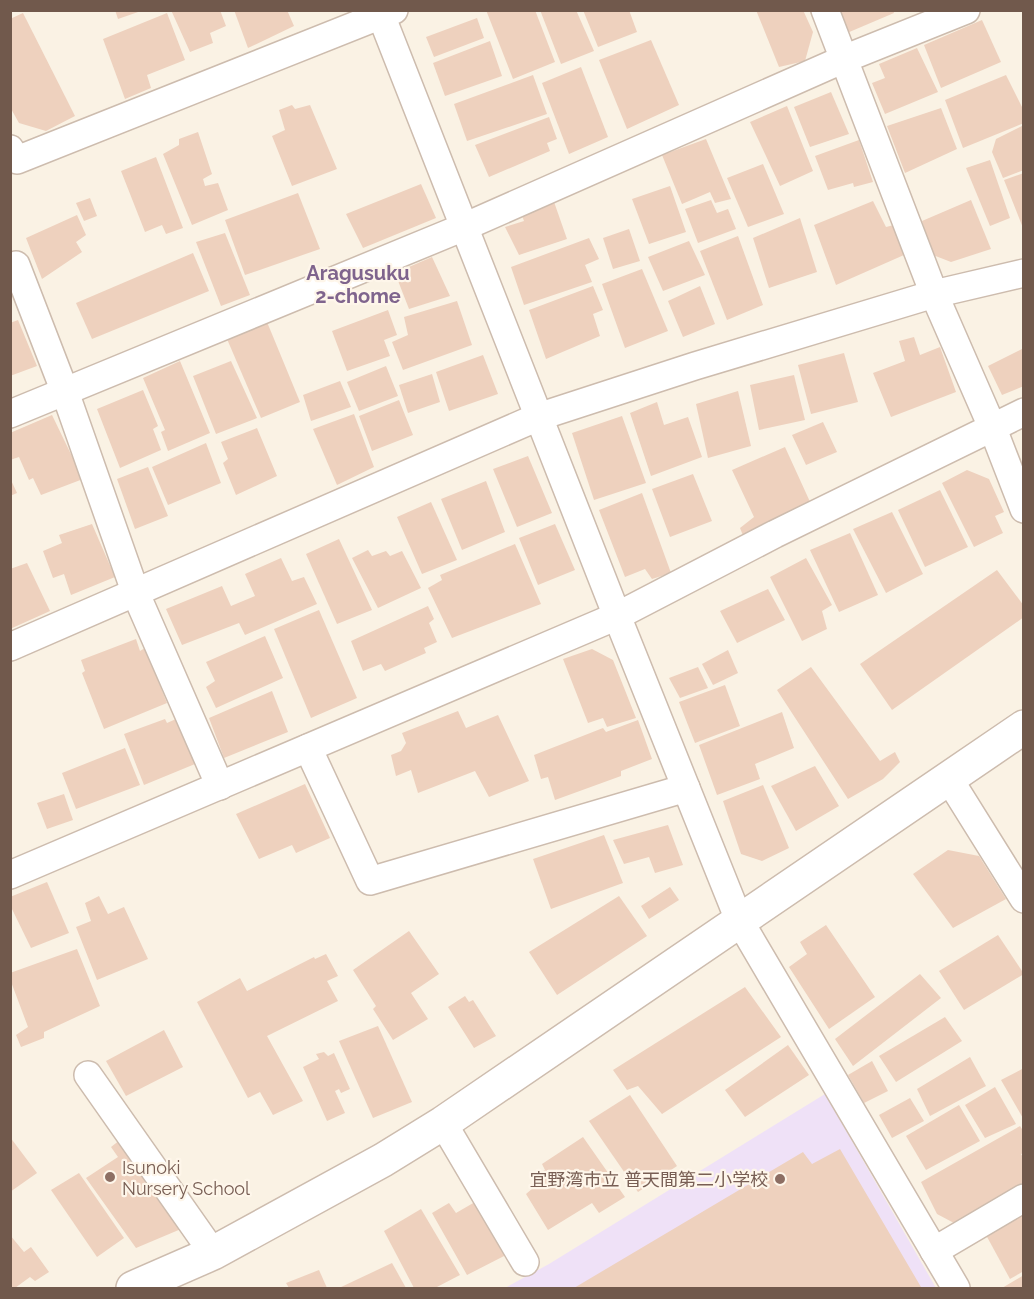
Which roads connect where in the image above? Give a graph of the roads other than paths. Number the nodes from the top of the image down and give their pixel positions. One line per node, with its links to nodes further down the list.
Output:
1 (825, 10): 4 (street)
2 (966, 10): 4 (street)
3 (385, 12): 5 (street); 6 (street)
4 (844, 59): 6 (street); 9 (street)
5 (10, 149)
6 (464, 227): 10 (street); 13 (street)
7 (16, 265): 10 (street)
8 (1023, 273): 9 (street)
9 (934, 294): 13 (street); 14 (street)
10 (65, 392): 12 (street); 16 (street)
11 (1023, 412): 14 (street)
12 (10, 414)
13 (538, 417): 16 (street); 17 (street)
14 (993, 429): 15 (street); 17 (street)
15 (1023, 508)
16 (136, 594): 18 (street); 22 (street)
17 (616, 616): 20 (street); 23 (street)
18 (10, 648)
19 (1023, 727): 21 (street)
20 (308, 748): 22 (street); 23 (street)
21 (949, 778): 25 (street); 26 (street)
22 (220, 786): 24 (street)
23 (686, 788): 26 (street)
24 (10, 875)
25 (1023, 900)
26 (739, 920): 28 (street); 30 (street)
27 (88, 1075): 31 (street)
28 (443, 1123): 31 (street); 32 (street)
29 (1023, 1198): 30 (street)
30 (934, 1251): 34 (street)
31 (213, 1253): 33 (street)
32 (525, 1262)
33 (133, 1288)
34 (956, 1288)

